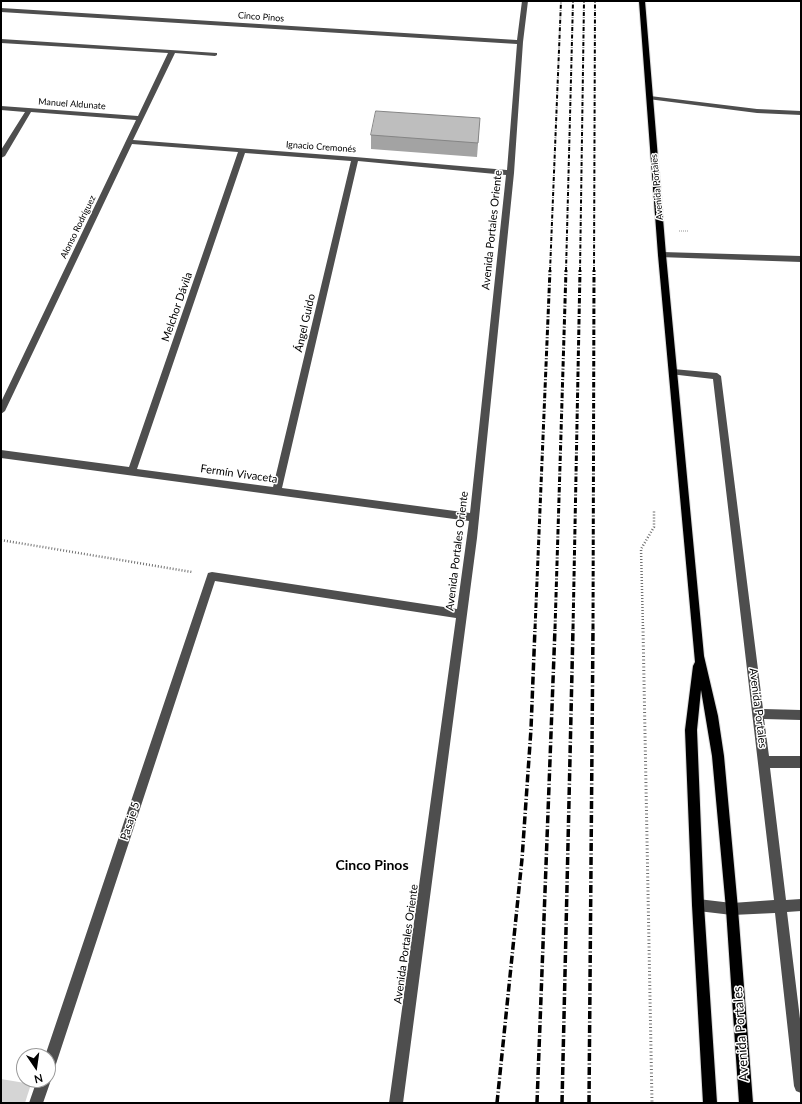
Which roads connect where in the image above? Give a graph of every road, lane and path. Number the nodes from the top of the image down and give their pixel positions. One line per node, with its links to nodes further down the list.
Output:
1 (525, 1): 5 (street, Avenida Portales Oriente)
2 (642, 1): 8 (main road, Avenida Portales)
3 (1, 10): 5 (street, Cinco Pinos)
4 (1, 41): 6 (street)
5 (520, 42): 17 (street, Avenida Portales Oriente)
6 (172, 52): 7 (street); 12 (street, Alonso Rodríguez)
7 (215, 54)
8 (650, 98): 11 (street); 18 (main road, Avenida Portales)
9 (1, 108): 10 (street, Manuel Aldunate)
10 (29, 110): 12 (street, Manuel Aldunate); 15 (street)
11 (801, 113)
12 (141, 118): 13 (street, Alonso Rodríguez)
13 (129, 142): 14 (street, Ignacio Cremonés); 21 (street, Alonso Rodríguez)
14 (242, 150): 16 (street, Ignacio Cremonés); 23 (street, Melchor Dávila)
15 (1, 156)
16 (355, 159): 17 (street, Ignacio Cremonés); 24 (street, Ángel Guido)
17 (510, 173): 26 (street, Avenida Portales Oriente)
18 (662, 255): 19 (street); 20 (main road, Avenida Portales)
19 (801, 259)
20 (673, 372): 30 (main road, Avenida Portales); 31 (street, Avenida Portales)
21 (1, 411)
22 (1, 454): 23 (street, Fermín Vivaceta)
23 (132, 471): 24 (street, Fermín Vivaceta)
24 (277, 491): 26 (street, Fermín Vivaceta)
25 (654, 511): 44 (path)
26 (474, 518): 29 (street, Avenida Portales Oriente)
27 (1, 540): 28 (path)
28 (212, 576): 29 (street); 39 (street, Pasaje 5)
29 (462, 614): 43 (street, Avenida Portales Oriente)
30 (699, 656): 36 (main road, Avenida Portales); 38 (main road, Avenida Portales)
31 (758, 714): 32 (street); 33 (street, Avenida Portales)
32 (801, 715)
33 (764, 762): 34 (street); 37 (street, Avenida Portales)
34 (801, 762)
35 (801, 904): 37 (street)
36 (698, 905): 38 (street); 45 (main road, Avenida Portales)
37 (780, 906): 38 (street); 40 (street, Avenida Portales)
38 (732, 909): 46 (main road, Avenida Portales)
39 (54, 1048)
40 (801, 1086)
41 (41, 1088): 42 (street)
42 (36, 1103)
43 (396, 1103)
44 (652, 1103)
45 (710, 1103)
46 (746, 1103)

